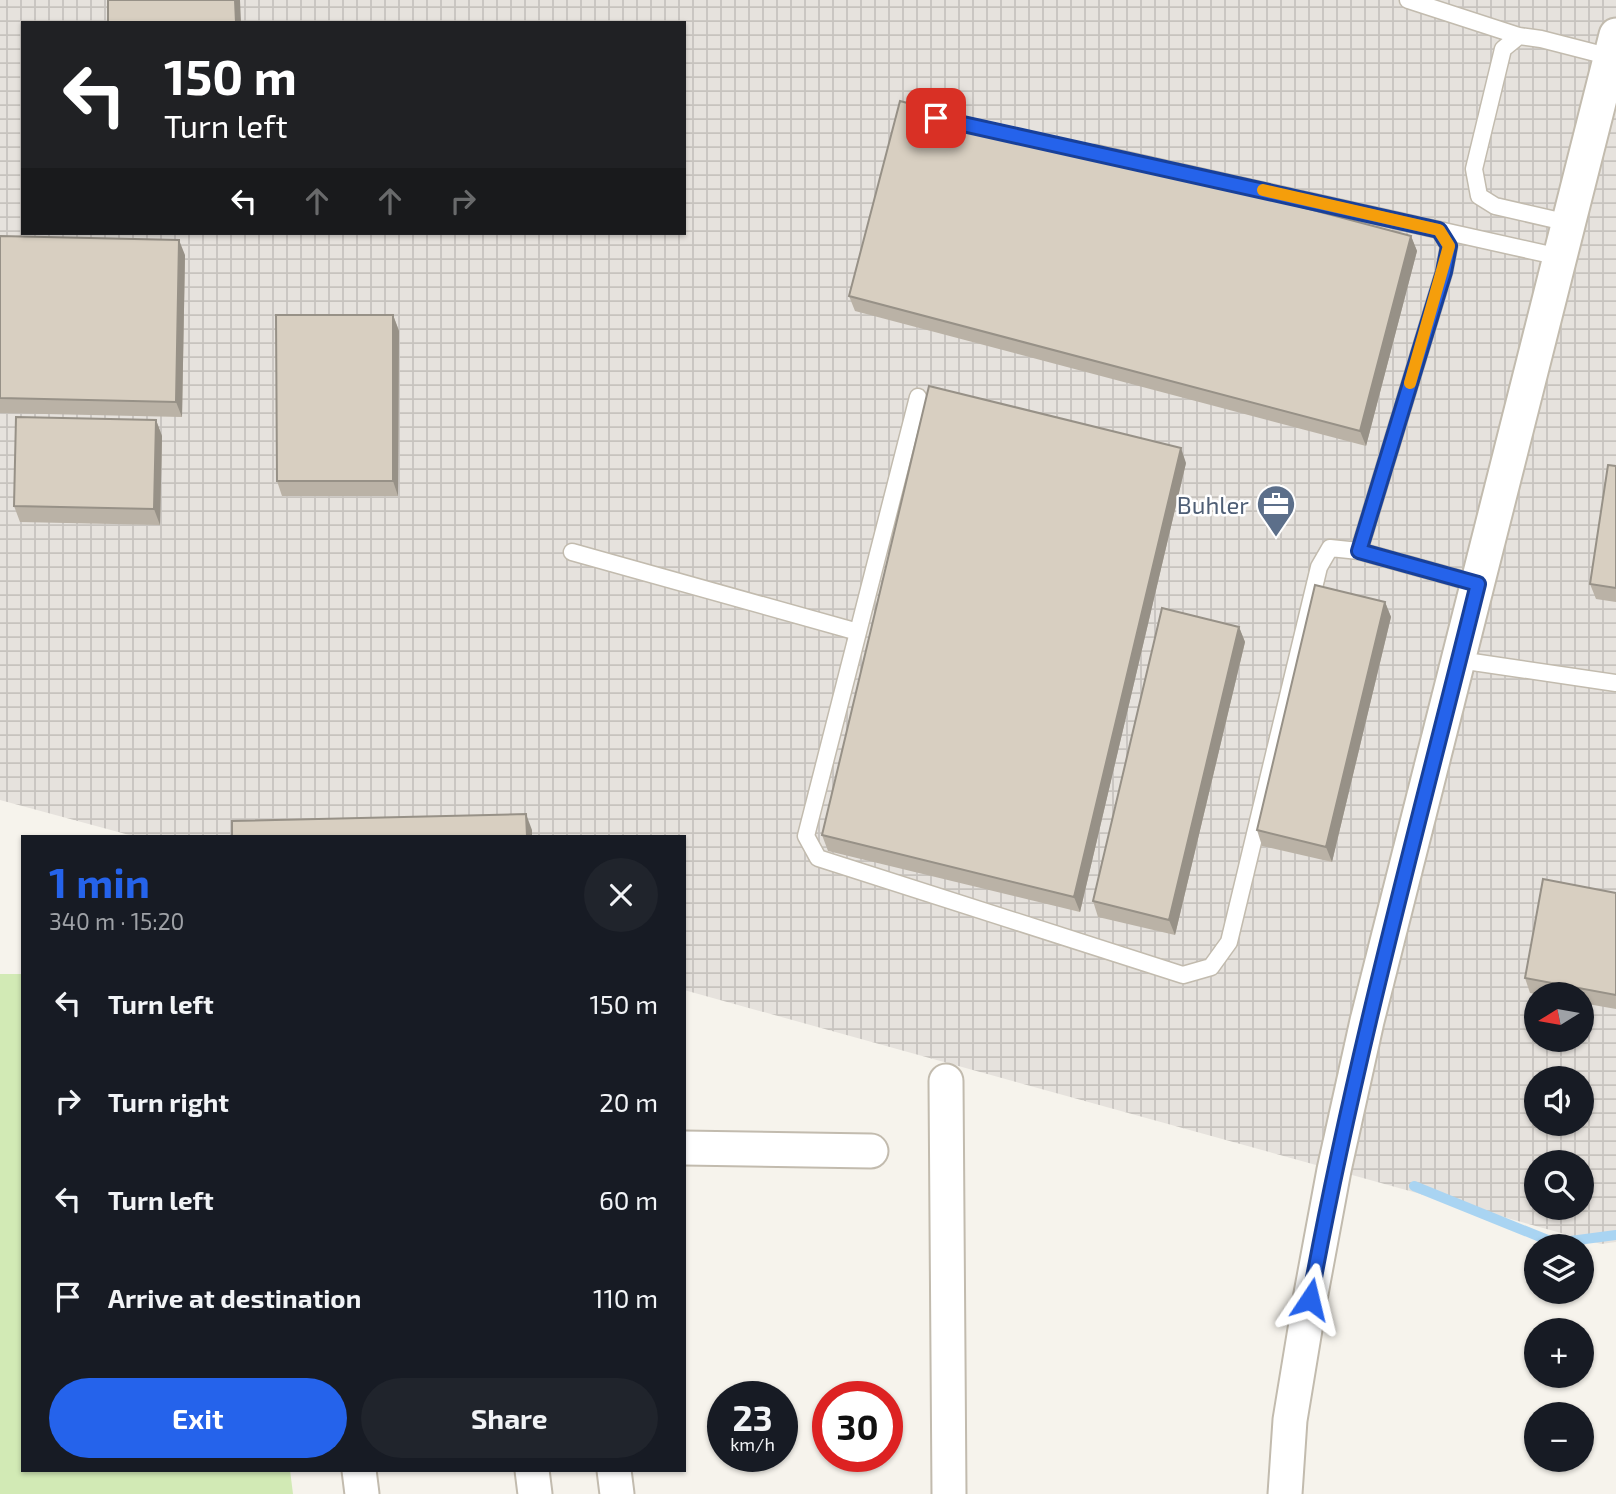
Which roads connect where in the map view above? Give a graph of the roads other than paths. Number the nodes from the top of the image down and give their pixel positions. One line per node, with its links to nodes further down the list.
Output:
1 (1408, 0): 2 (lane)
2 (1519, 36): 3 (lane); 5 (lane)
3 (1613, 46): 5 (street)
4 (1082, 150): 6 (lane)
5 (1569, 223): 7 (street)
6 (1439, 230): 7 (lane); 9 (lane)
7 (1560, 257): 11 (street)
8 (918, 397): 12 (lane)
9 (1359, 551): 11 (lane); 12 (lane)
10 (572, 552): 12 (lane)
11 (1478, 584): 13 (street)
12 (858, 632)
13 (1459, 660): 14 (lane); 25 (street)
14 (1616, 683)
15 (946, 1081): 24 (street)
16 (686, 1148): 17 (street)
17 (871, 1151)
18 (359, 1472): 21 (street)
19 (532, 1472): 22 (street)
20 (614, 1472): 23 (street)
21 (362, 1494)
22 (535, 1494)
23 (617, 1494)
24 (949, 1494)
25 (1285, 1494)

